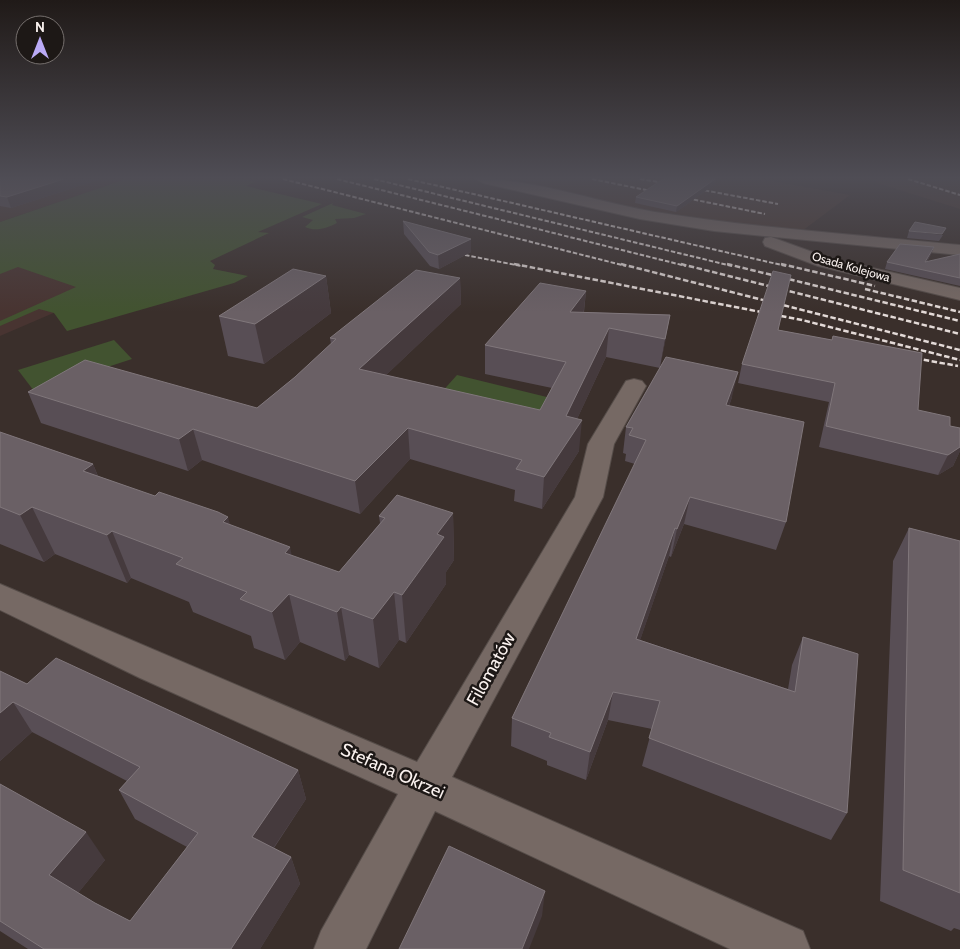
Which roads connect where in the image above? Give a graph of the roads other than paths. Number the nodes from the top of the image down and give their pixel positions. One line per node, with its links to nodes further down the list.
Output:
1 (697, 223): 2 (street, Osada Kolejowa)
2 (714, 226): 3 (street, Osada Kolejowa); 4 (street, Osada Kolejowa)
3 (960, 250)
4 (960, 294)
5 (634, 386): 7 (street, Filomatów)
6 (0, 596): 7 (street, Stefana Okrzei)
7 (426, 786): 8 (street, Filomatów); 9 (street, Stefana Okrzei)
8 (339, 949)
9 (785, 949)

